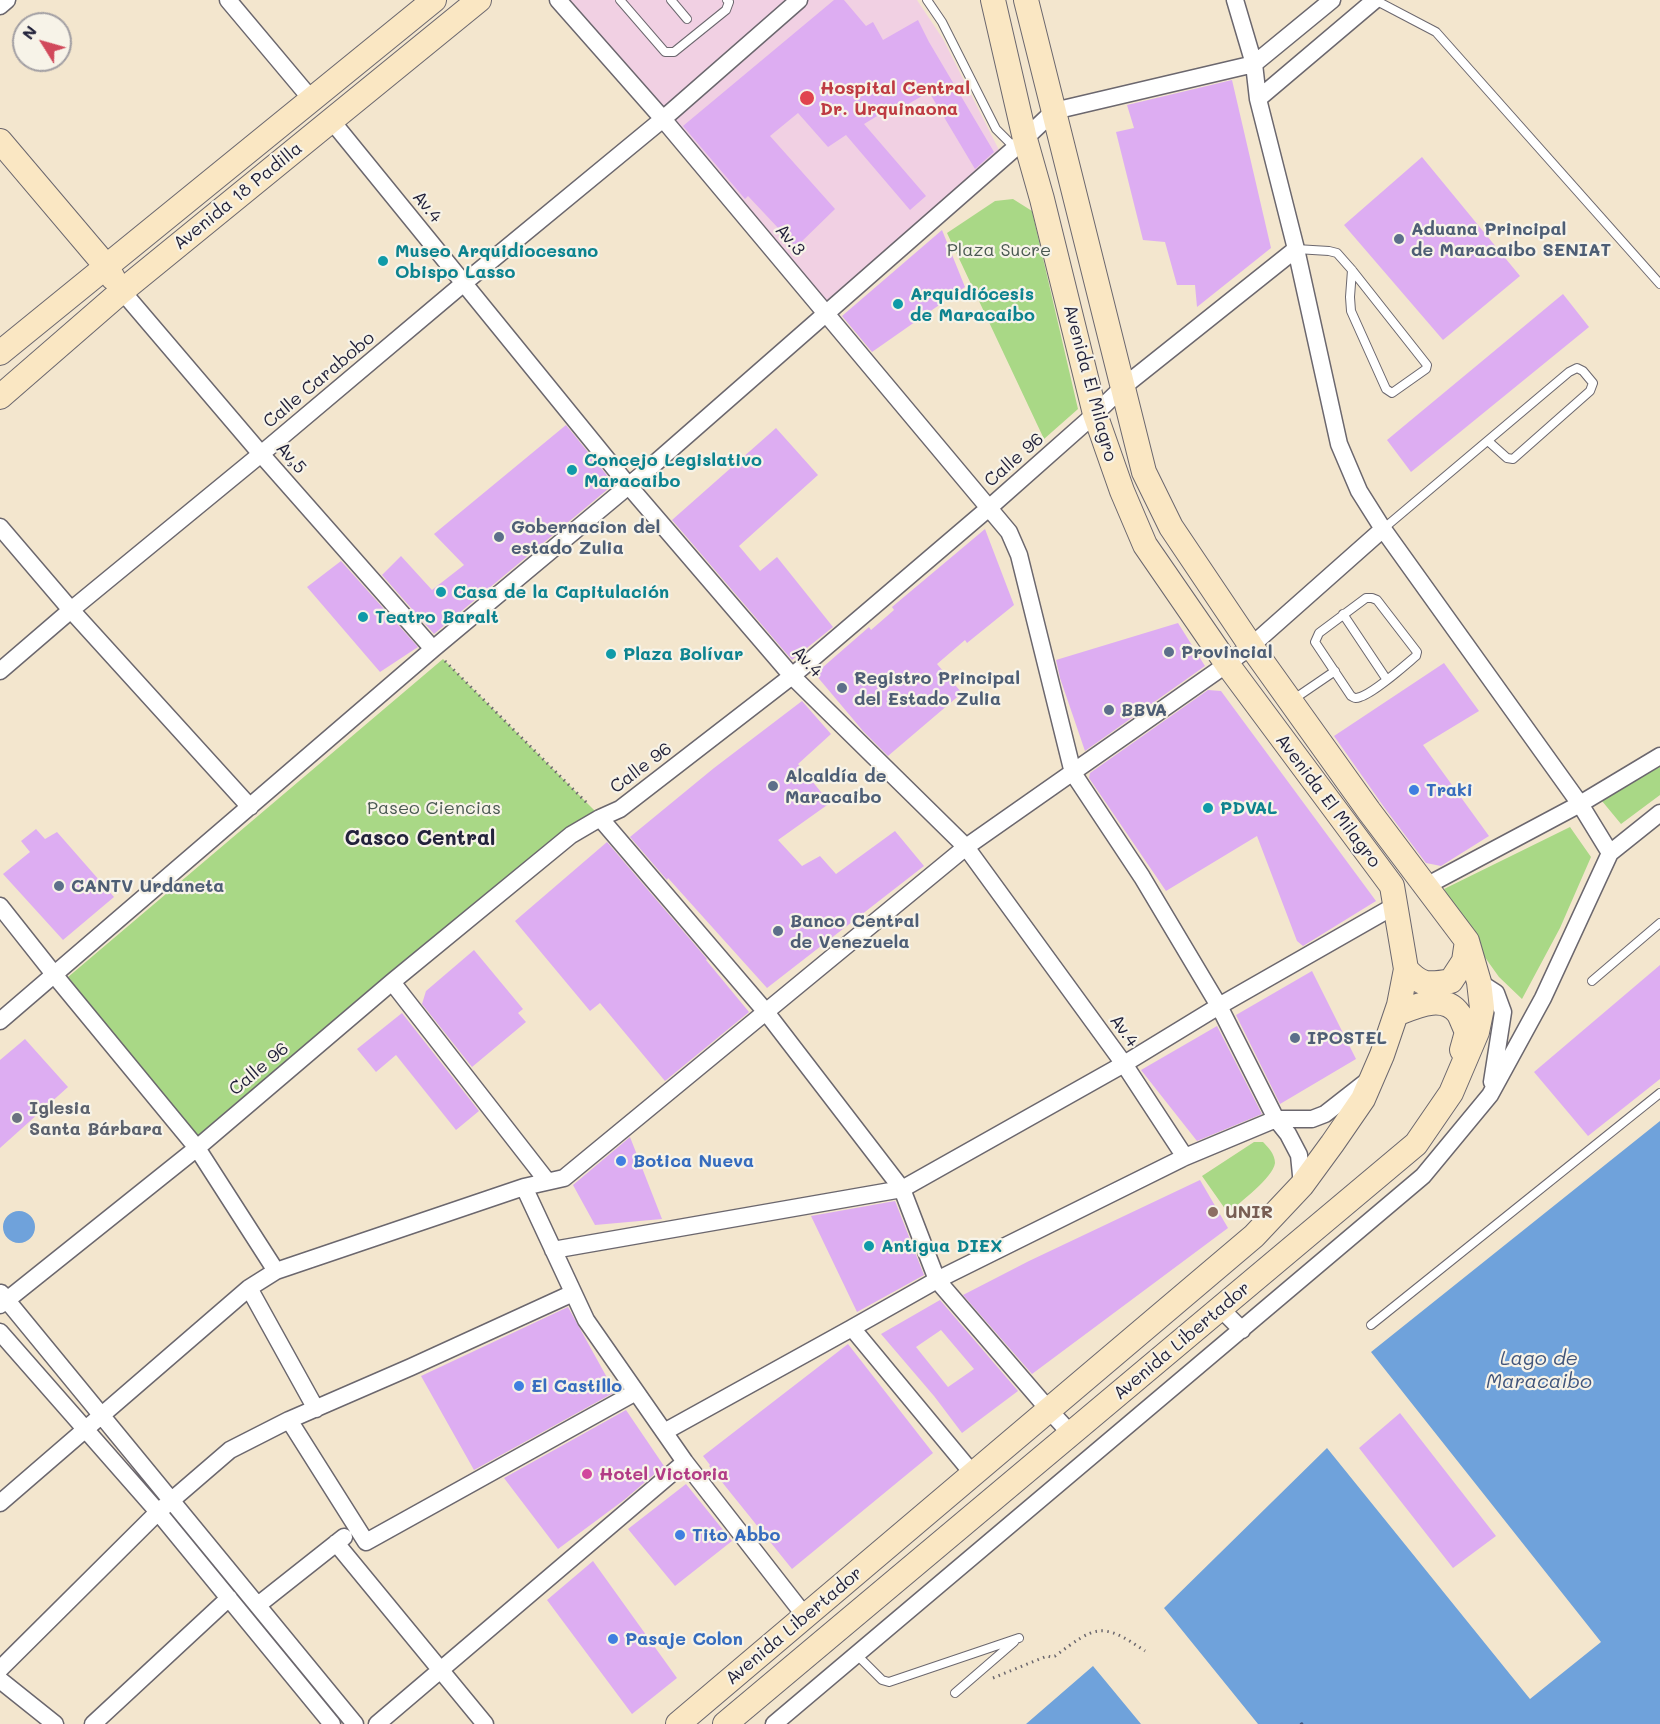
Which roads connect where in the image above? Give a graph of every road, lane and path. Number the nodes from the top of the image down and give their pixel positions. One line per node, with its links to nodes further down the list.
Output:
1 (7, 0): 16 (street)
2 (228, 0): 20 (street)
3 (434, 0): 20 (main road, Avenida 18 Padilla)
4 (480, 0): 23 (main road, Avenida 18 Padilla)
5 (558, 0): 22 (street, Av.3)
6 (620, 0): 8 (lane)
7 (671, 0): 17 (lane)
8 (727, 0)
9 (799, 0): 22 (street, Calle Carabobo)
10 (927, 0): 25 (lane)
11 (993, 0): 25 (main road, Avenida El Milagro)
12 (1026, 0): 21 (main road, Avenida El Milagro)
13 (1235, 0): 18 (street)
14 (1332, 0): 18 (street)
15 (1375, 0): 19 (street); 30 (lane)
16 (0, 6)
17 (687, 19)
18 (1254, 64): 19 (street); 21 (street)
19 (1258, 99): 26 (street)
20 (312, 100): 27 (main road, Avenida 18 Padilla)
21 (1054, 111): 25 (street); 34 (main road, Avenida El Milagro)
22 (663, 119): 29 (street, Calle Carabobo); 32 (street, Av.3)
23 (331, 120): 29 (street, Av.4); 31 (main road, Avenida 18 Padilla)
24 (0, 141): 27 (main road)
25 (1020, 143): 32 (street); 36 (main road, Avenida El Milagro)
26 (1296, 249): 28 (lane); 34 (street, Calle 96); 42 (street)
27 (106, 266): 31 (main road); 33 (main road, Avenida 18 Padilla)
28 (1352, 270): 28 (lane)
29 (464, 283): 38 (street, Calle Carabobo); 39 (street, Av.4)
30 (1660, 284)
31 (122, 291): 35 (main road, Avenida 18 Padilla); 38 (street, Av,5)
32 (825, 313): 39 (street); 40 (street, Av.3)
33 (0, 353)
34 (1123, 387): 36 (street, Calle 96); 45 (main road, Avenida El Milagro)
35 (0, 396)
36 (1095, 414): 40 (street, Calle 96); 47 (main road, Avenida El Milagro)
37 (1488, 441): 37 (lane); 42 (lane)
38 (261, 454): 43 (street, Calle Carabobo); 46 (street, Av,5)
39 (628, 485): 46 (street); 50 (street, Av.4)
40 (990, 507): 50 (street, Calle 96); 54 (street, Av.3)
41 (0, 527): 43 (street)
42 (1383, 529): 45 (street); 55 (street)
43 (71, 610): 48 (street, Calle Carabobo); 56 (street)
44 (1343, 614): 49 (lane); 51 (lane); 51 (lane)
45 (1251, 646): 47 (street); 52 (main road, Avenida El Milagro)
46 (433, 649): 56 (street); 58 (path)
47 (1227, 664): 54 (street); 62 (main road, Avenida El Milagro)
48 (0, 671)
49 (1335, 671): 51 (lane); 52 (lane)
50 (792, 676): 58 (street, Calle 96); 59 (street, Av.4)
51 (1387, 680)
52 (1291, 701): 61 (main road, Avenida El Milagro)
53 (1660, 756): 55 (street)
54 (1073, 773): 59 (street); 71 (street, Av.3)
55 (1580, 804): 60 (street); 61 (street)
56 (250, 807): 67 (street)
57 (1660, 813): 60 (street)
58 (600, 818): 69 (street, Calle 96); 72 (street)
59 (966, 847): 72 (street); 75 (street, Av.4)
60 (1610, 853): 79 (street)
61 (1426, 886): 65 (main road, Avenida Libertador)
62 (1396, 905): 66 (main road, Avenida Libertador); 71 (street)
63 (0, 906): 67 (street)
64 (1660, 923): 68 (lane)
65 (1467, 941): 66 (main road); 70 (main road, Avenida Libertador)
66 (1406, 969): 73 (main road, Avenida Libertador)
67 (54, 975): 74 (street); 81 (street)
68 (1592, 981)
69 (392, 982): 81 (street, Calle 96); 83 (street)
70 (1479, 982): 77 (main road, Avenida Libertador); 79 (street)
71 (1219, 1006): 75 (street); 80 (street, Av.3)
72 (766, 1012): 83 (street); 86 (street)
73 (1396, 1014): 76 (main road, Avenida Libertador); 77 (main road)
74 (0, 1021)
75 (1124, 1064): 82 (street, Av.4); 86 (street)
76 (1372, 1077): 80 (street); 84 (main road, Avenida Libertador)
77 (1451, 1093): 93 (main road, Avenida Libertador)
78 (1660, 1093): 94 (lane)
79 (1490, 1095): 96 (street)
80 (1276, 1119): 82 (street); 84 (street, Av.3)
81 (197, 1148): 88 (street); 92 (street, Calle 96)
82 (1185, 1157): 89 (street)
83 (547, 1182): 85 (street)
84 (1302, 1185): 100 (main road, Avenida Libertador)
85 (524, 1187): 87 (street); 88 (street)
86 (902, 1189): 87 (street); 89 (street)
87 (553, 1250): 91 (street)
88 (276, 1270): 90 (street)
89 (937, 1280): 95 (street); 100 (street)
90 (249, 1288): 99 (street); 101 (street)
91 (573, 1293): 98 (street); 99 (street)
92 (2, 1299): 101 (street)
93 (1220, 1308): 96 (street); 105 (main road, Avenida Libertador)
94 (1371, 1325)
95 (852, 1328): 104 (street); 107 (street)
96 (1242, 1330): 117 (street)
97 (0, 1332): 103 (street)
98 (636, 1392): 104 (street); 111 (street)
99 (316, 1409): 102 (street)
100 (1048, 1410): 105 (street); 107 (main road, Avenida Libertador)
101 (102, 1417): 103 (street); 108 (street)
102 (289, 1420): 108 (street); 111 (street)
103 (86, 1431): 109 (street); 110 (street)
104 (664, 1432): 106 (street)
105 (1071, 1434): 130 (main road, Avenida Libertador)
106 (685, 1462): 115 (street); 119 (street)
107 (973, 1474): 115 (main road, Avenida Libertador)
108 (172, 1500): 110 (street); 114 (street)
109 (0, 1503)
110 (158, 1512): 113 (street); 118 (street)
111 (356, 1527): 112 (street)
112 (336, 1543): 114 (street); 119 (street)
113 (230, 1598): 123 (street); 125 (street)
114 (258, 1605): 126 (street)
115 (806, 1616): 129 (main road, Avenida Libertador)
116 (1145, 1651): 121 (path)
117 (857, 1655): 122 (lane); 131 (street)
118 (0, 1669)
119 (441, 1670): 127 (street); 128 (street)
120 (0, 1680): 124 (street)
121 (986, 1681)
122 (956, 1693)
123 (323, 1720)
124 (55, 1724)
125 (93, 1724)
126 (355, 1724)
127 (377, 1724)
128 (486, 1724)
129 (678, 1724)
130 (725, 1724)
131 (774, 1724)

